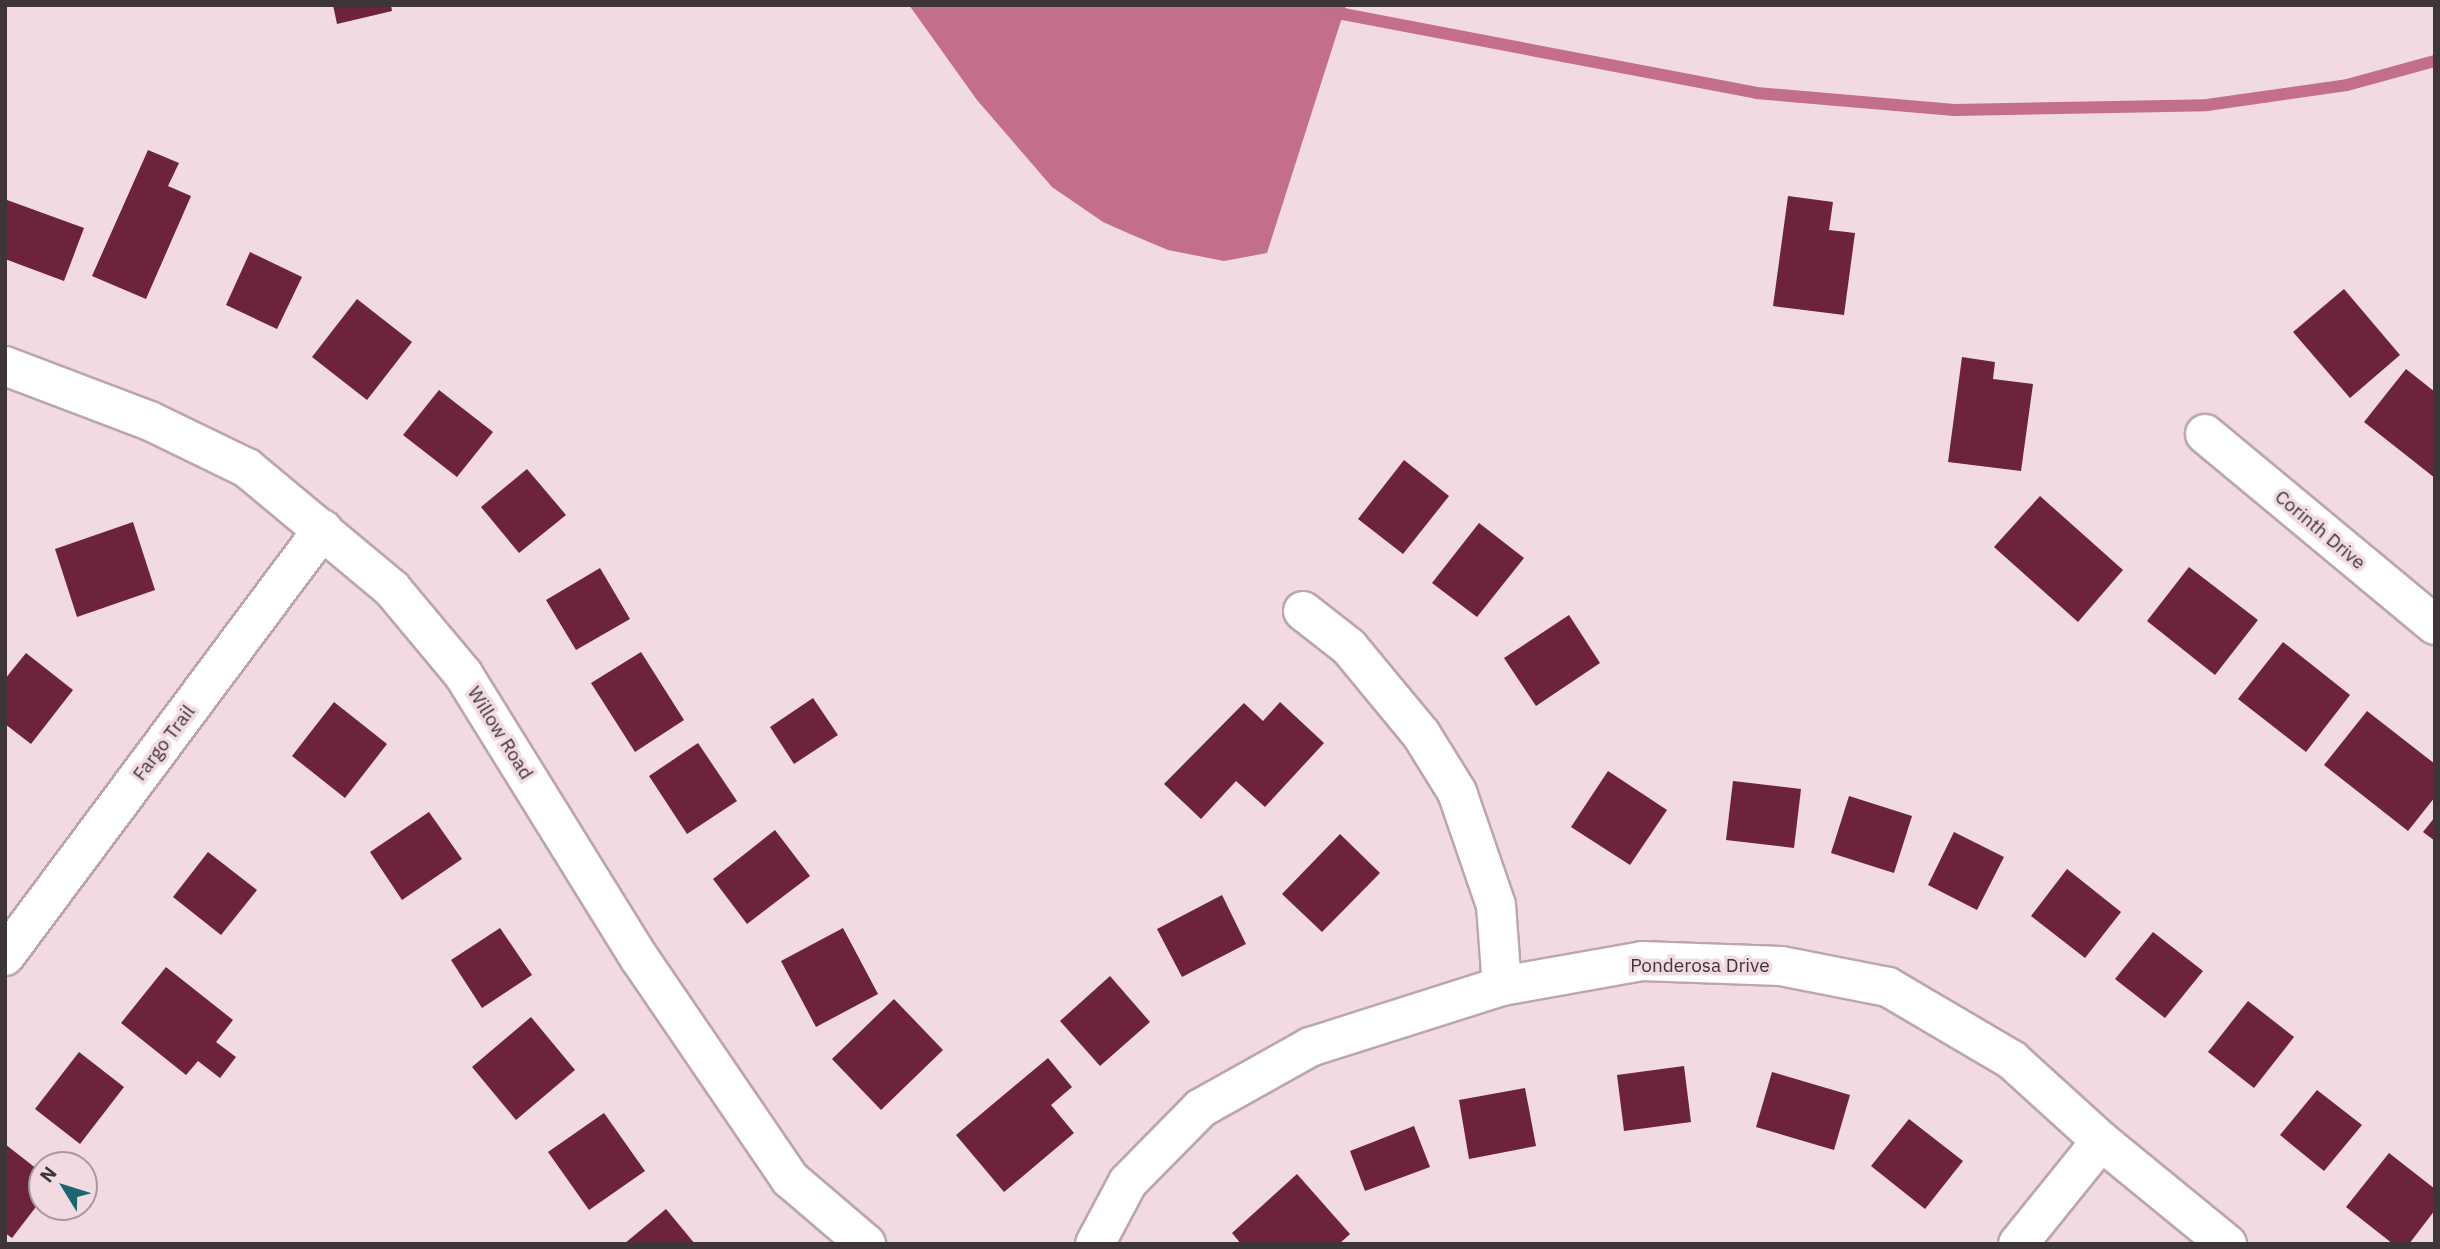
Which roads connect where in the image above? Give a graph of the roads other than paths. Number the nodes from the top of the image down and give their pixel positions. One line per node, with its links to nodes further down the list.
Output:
1 (5, 366): 3 (street, Willow Road)
2 (2205, 434): 5 (street, Corinth Drive)
3 (323, 530): 6 (street, Fargo Trail); 9 (street, Willow Road)
4 (1303, 611): 7 (street)
5 (2435, 625)
6 (5, 956)
7 (1502, 986): 8 (street, Ponderosa Drive); 10 (street, Ponderosa Drive)
8 (2101, 1141): 11 (street); 12 (street, Ponderosa Drive)
9 (866, 1244)
10 (1095, 1244)
11 (2018, 1244)
12 (2227, 1244)

